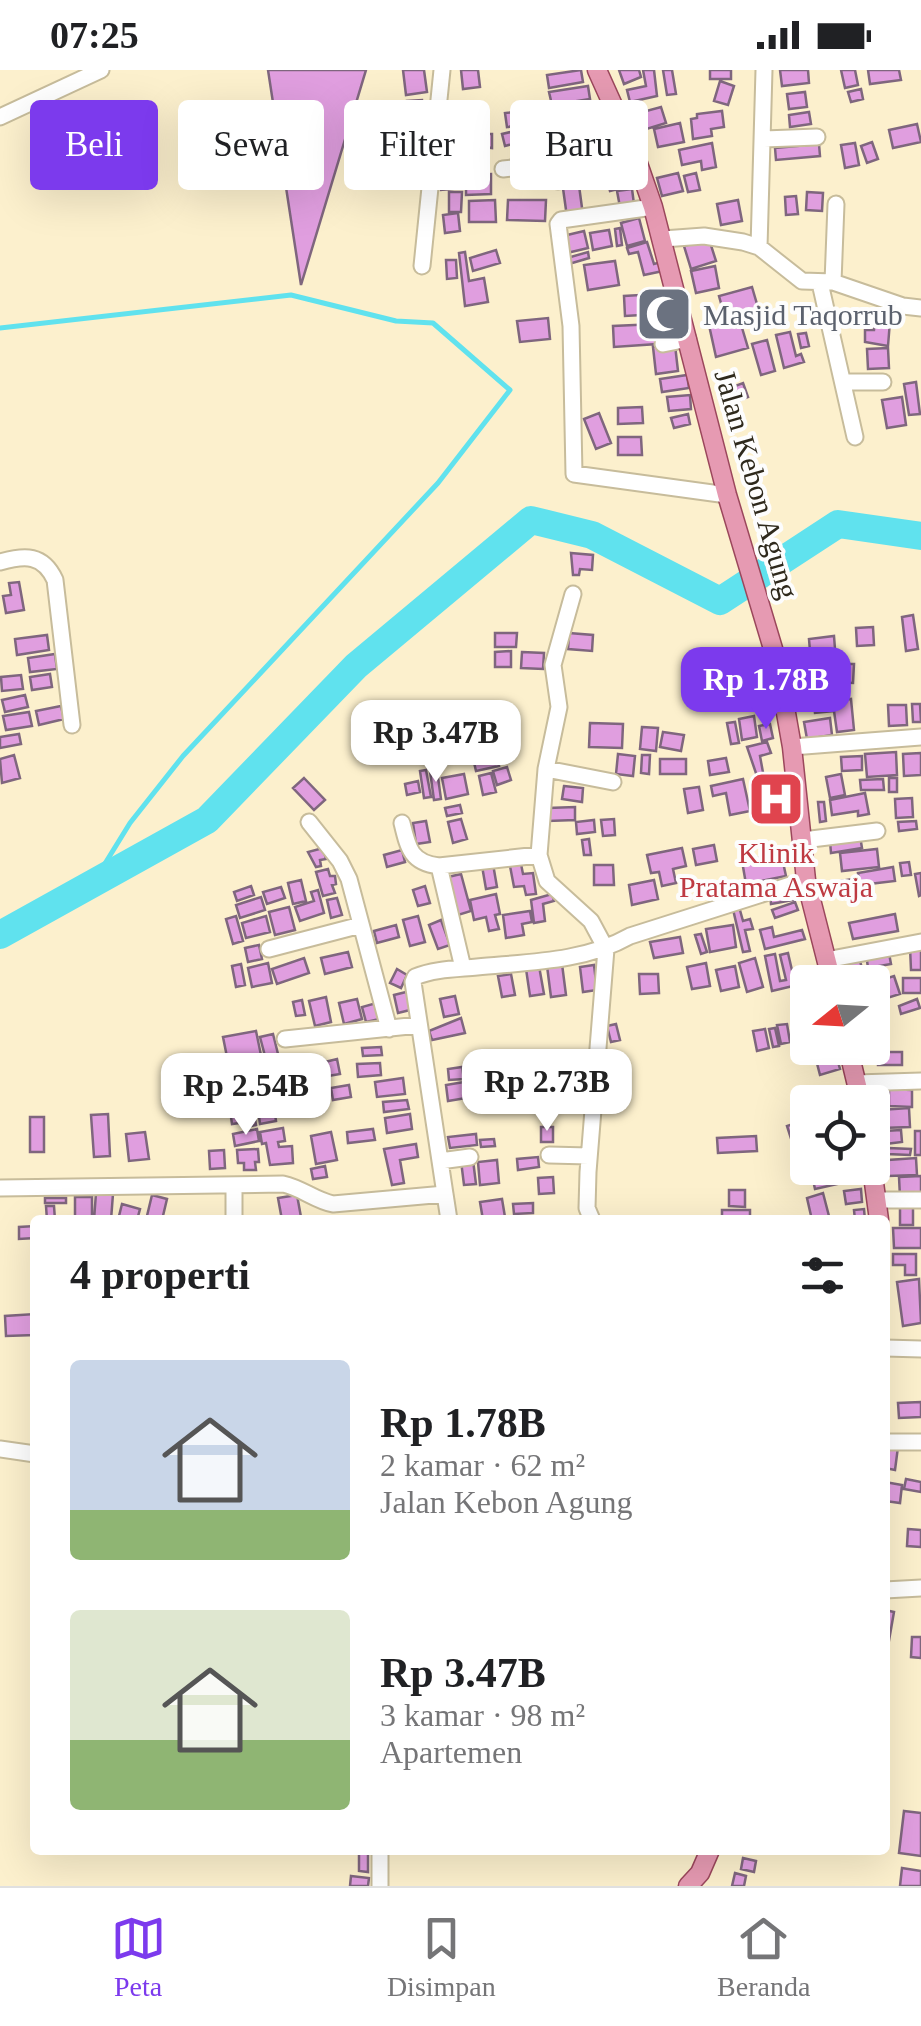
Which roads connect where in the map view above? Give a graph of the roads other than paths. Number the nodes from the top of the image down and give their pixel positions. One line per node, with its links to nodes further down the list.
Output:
1 (101, 70): 6 (street)
2 (442, 70): 16 (street)
3 (597, 70): 5 (main road, Jalan Kebon Agung)
4 (764, 70): 8 (street)
5 (611, 100)
6 (0, 117)
7 (818, 137): 8 (street)
8 (764, 139): 15 (street)
9 (510, 169): 10 (street)
10 (503, 170)
11 (646, 190): 13 (main road, Jalan Kebon Agung)
12 (836, 204): 17 (street)
13 (653, 207): 14 (main road, Jalan Kebon Agung); 24 (street)
14 (663, 240): 15 (street); 19 (main road, Jalan Kebon Agung)
15 (759, 247): 17 (street)
16 (422, 266)
17 (826, 282): 18 (street); 21 (street)
18 (921, 308)
19 (688, 338): 20 (street); 24 (main road, Jalan Kebon Agung)
20 (663, 344)
21 (843, 382): 22 (street); 23 (street)
22 (883, 382)
23 (856, 437)
24 (728, 495): 29 (main road, Jalan Kebon Agung)
25 (0, 562): 27 (street)
26 (573, 594): 30 (street)
27 (72, 725)
28 (921, 737): 29 (street)
29 (792, 747): 35 (main road, Jalan Kebon Agung)
30 (546, 769): 31 (street); 36 (street)
31 (614, 782)
32 (308, 822): 39 (street)
33 (402, 824): 37 (street)
34 (878, 831): 35 (street)
35 (803, 840): 38 (main road, Jalan Kebon Agung)
36 (539, 855): 37 (street); 42 (street)
37 (439, 866): 45 (street)
38 (806, 880): 42 (street); 43 (main road, Jalan Kebon Agung)
39 (361, 925): 41 (street); 47 (street)
40 (921, 942): 43 (street)
41 (270, 949)
42 (606, 949): 45 (street); 53 (street)
43 (826, 960): 44 (main road, Jalan Kebon Agung)
44 (827, 965)
45 (462, 968): 46 (street)
46 (418, 1025): 47 (street); 55 (street)
47 (389, 1029): 48 (street)
48 (285, 1039)
49 (852, 1065): 51 (main road)
50 (921, 1081): 51 (street)
51 (856, 1083)
52 (549, 1155): 53 (street)
53 (589, 1156): 64 (street)
54 (470, 1157): 55 (street)
55 (440, 1161): 59 (street)
56 (234, 1185): 58 (street); 59 (street); 62 (street)
57 (875, 1185): 60 (main road)
58 (0, 1188)
59 (445, 1194): 63 (street)
60 (877, 1200): 61 (street); 65 (main road)
61 (921, 1200)
62 (234, 1215)
63 (448, 1215)
64 (586, 1215)
65 (878, 1215)
66 (890, 1348): 67 (street)
67 (921, 1349)
68 (890, 1442): 69 (street)
69 (921, 1442)
70 (0, 1449): 71 (street)
71 (30, 1453)
72 (921, 1588): 73 (street)
73 (890, 1590)
74 (380, 1855): 77 (street)
75 (708, 1855): 76 (main road)
76 (697, 1882)
77 (380, 1886)

